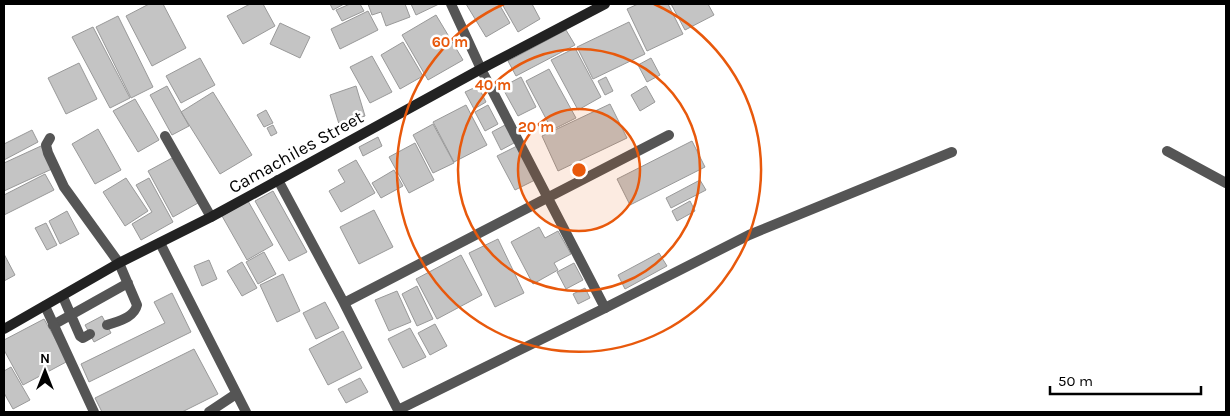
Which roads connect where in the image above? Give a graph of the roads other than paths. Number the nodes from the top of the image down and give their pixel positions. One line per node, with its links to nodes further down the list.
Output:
1 (451, 4): 3 (street)
2 (604, 4): 3 (street, Camachiles Street)
3 (481, 69): 9 (street, Camachiles Street); 11 (street)
4 (669, 135): 11 (street)
5 (164, 136): 12 (street)
6 (50, 138): 14 (street)
7 (1167, 151): 10 (street)
8 (952, 152): 19 (street)
9 (278, 180): 12 (street, Camachiles Street); 17 (street)
10 (1226, 183)
11 (548, 197): 17 (street); 19 (street)
12 (211, 218): 13 (street, Camachiles Street)
13 (160, 243): 14 (street, Camachiles Street); 25 (street)
14 (119, 263): 15 (street); 16 (street, Camachiles Street)
15 (128, 283): 20 (street); 22 (street)
16 (63, 297): 18 (street, Camachiles Street); 20 (street)
17 (344, 303): 26 (street)
18 (46, 306): 21 (street); 23 (street, Camachiles Street)
19 (605, 308): 26 (street)
20 (70, 316): 21 (street); 24 (street)
21 (53, 325): 27 (street)
22 (107, 325)
23 (4, 329)
24 (90, 334)
25 (236, 394): 28 (street); 29 (street)
26 (398, 411)
27 (94, 412)
28 (208, 412)
29 (246, 412)

